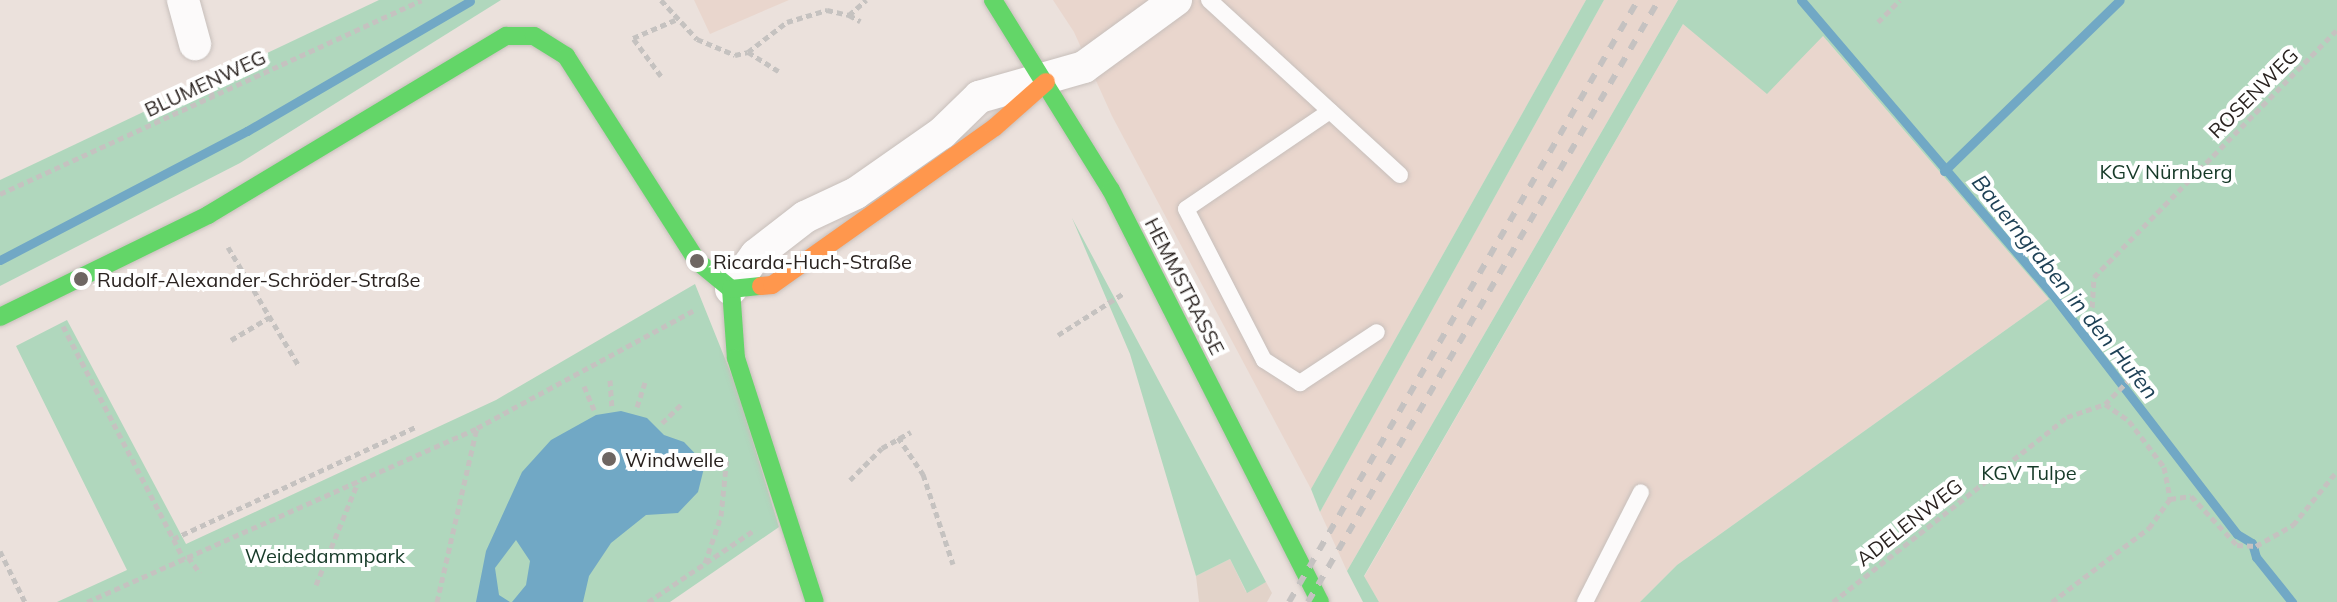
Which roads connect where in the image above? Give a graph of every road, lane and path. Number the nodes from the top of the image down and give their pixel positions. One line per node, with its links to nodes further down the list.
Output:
1 (183, 0): 15 (street)
2 (422, 0): 19 (path, BLUMENWEG)
3 (661, 0): 10 (path)
4 (866, 0): 9 (path)
5 (993, 0): 18 (street, HEMMSTRASSE)
6 (1176, 0): 18 (street)
7 (1209, 0): 20 (lane)
8 (1900, 0): 12 (path)
9 (849, 15): 11 (path); 14 (path)
10 (675, 20): 14 (path); 17 (path)
11 (860, 21)
12 (1878, 22)
13 (2337, 30): 37 (path, ROSENWEG)
14 (748, 52): 16 (path)
15 (200, 59): 19 (path)
16 (779, 71)
17 (661, 76)
18 (1046, 82): 24 (street); 65 (street, HEMMSTRASSE)
19 (213, 97): 22 (path, BLUMENWEG)
20 (1330, 111): 21 (lane); 29 (lane)
21 (1400, 175)
22 (0, 194)
23 (208, 215): 24 (street); 26 (street); 28 (path)
24 (731, 289): 43 (path); 52 (street)
25 (1128, 290): 30 (path)
26 (48, 296): 27 (street); 53 (path)
27 (0, 317)
28 (270, 317): 31 (path); 32 (path)
29 (1377, 332)
30 (1058, 335)
31 (231, 340)
32 (299, 366)
33 (610, 380): 38 (path)
34 (645, 382): 39 (path)
35 (584, 386): 40 (path)
36 (682, 404): 41 (path)
37 (2105, 404): 51 (path); 67 (path, ADELENWEG)
38 (612, 406)
39 (637, 407)
40 (594, 410)
41 (662, 423)
42 (417, 426): 53 (path)
43 (477, 428): 49 (path); 62 (path)
44 (911, 432): 45 (path)
45 (898, 437): 48 (path); 57 (path)
46 (727, 451): 56 (path)
47 (2337, 471): 51 (path)
48 (850, 480)
49 (359, 481): 55 (path); 59 (path)
50 (1641, 492): 66 (lane)
51 (2170, 499): 68 (path)
52 (783, 510): 56 (path); 64 (street)
53 (173, 539): 55 (path)
54 (0, 551): 60 (path)
55 (186, 558): 58 (path); 61 (path)
56 (704, 564): 63 (path)
57 (953, 564)
58 (200, 573)
59 (316, 585)
60 (25, 602)
61 (87, 602)
62 (437, 602)
63 (648, 602)
64 (815, 602)
65 (1320, 602)
66 (1585, 602)
67 (1833, 602)
68 (2052, 602)

